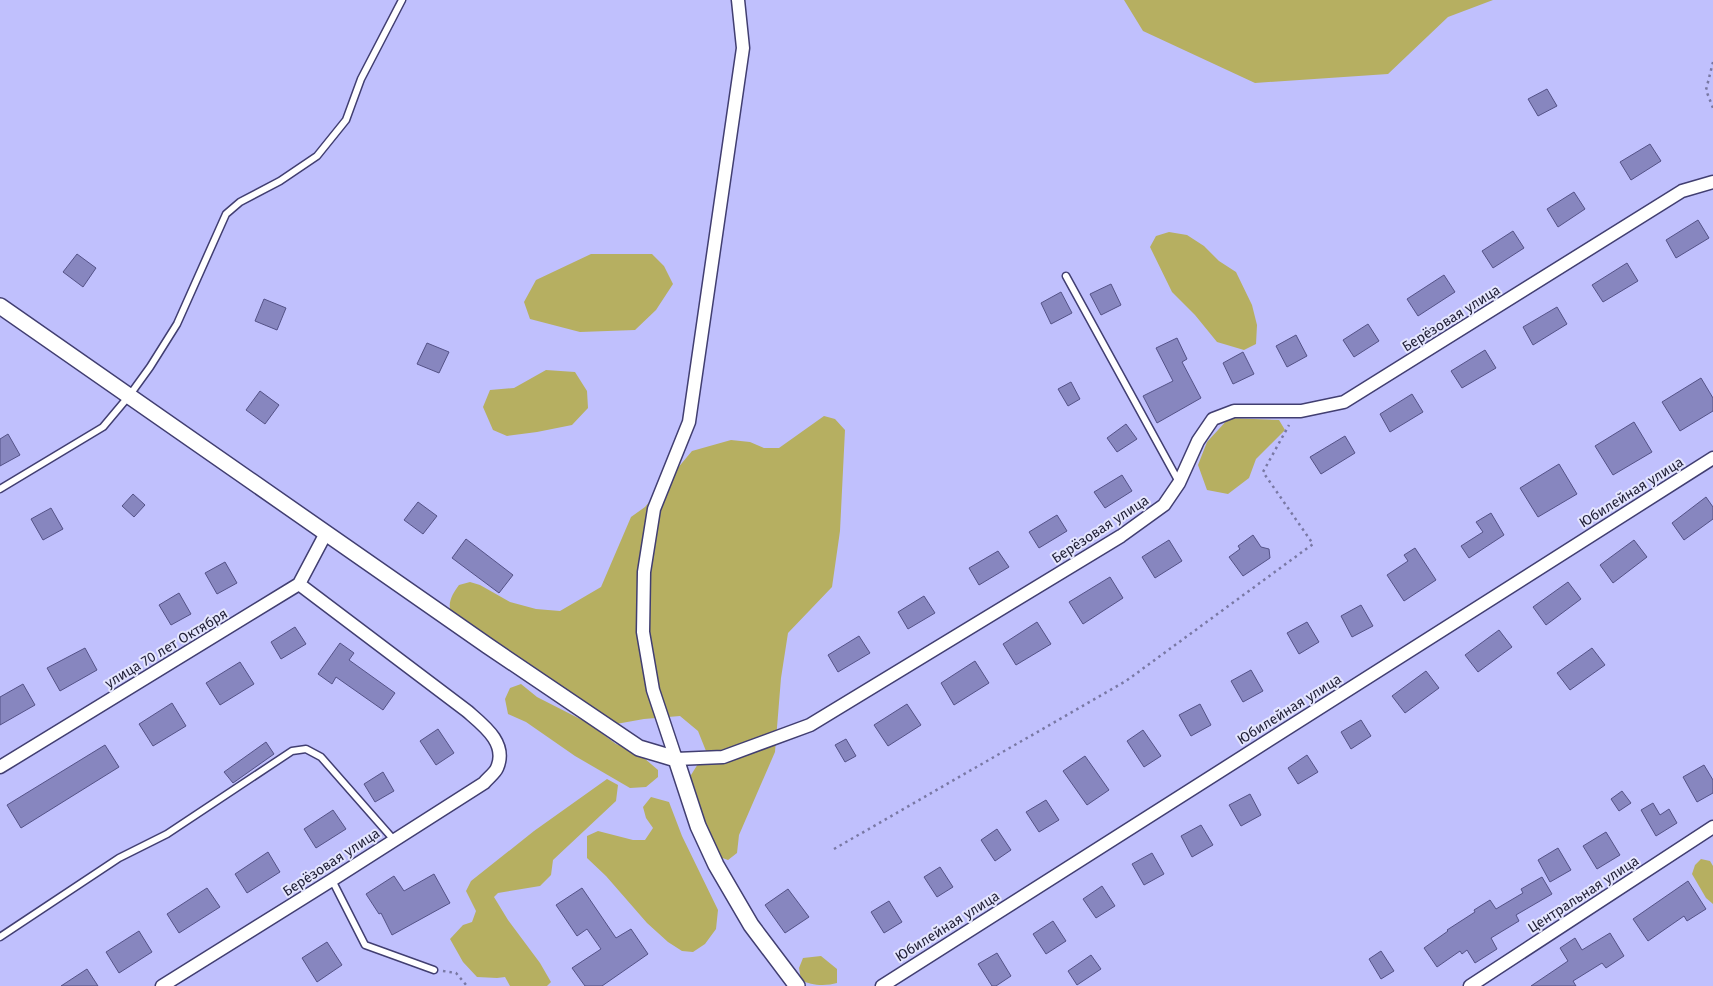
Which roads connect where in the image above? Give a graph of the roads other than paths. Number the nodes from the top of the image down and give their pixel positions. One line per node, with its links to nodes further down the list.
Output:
1 (402, 0): 6 (lane)
2 (738, 0): 12 (street)
3 (1713, 182): 8 (street, Берёзовая улица)
4 (1066, 276): 8 (lane)
5 (0, 306): 6 (street)
6 (129, 396): 9 (lane); 10 (street)
7 (1713, 458): 21 (street, Юбилейная улица)
8 (1180, 483): 12 (street, Берёзовая улица)
9 (0, 489)
10 (326, 533): 11 (street); 12 (street)
11 (299, 584): 13 (street, улица 70 лет Октября); 15 (street, Берёзовая улица)
12 (676, 759): 20 (street)
13 (0, 767)
14 (1713, 827): 22 (street, Центральная улица)
15 (394, 840): 16 (street, Берёзовая улица); 17 (lane)
16 (332, 880): 18 (lane); 19 (street, Берёзовая улица)
17 (0, 936)
18 (434, 970)
19 (162, 986)
20 (796, 986)
21 (882, 986)
22 (1470, 986)

